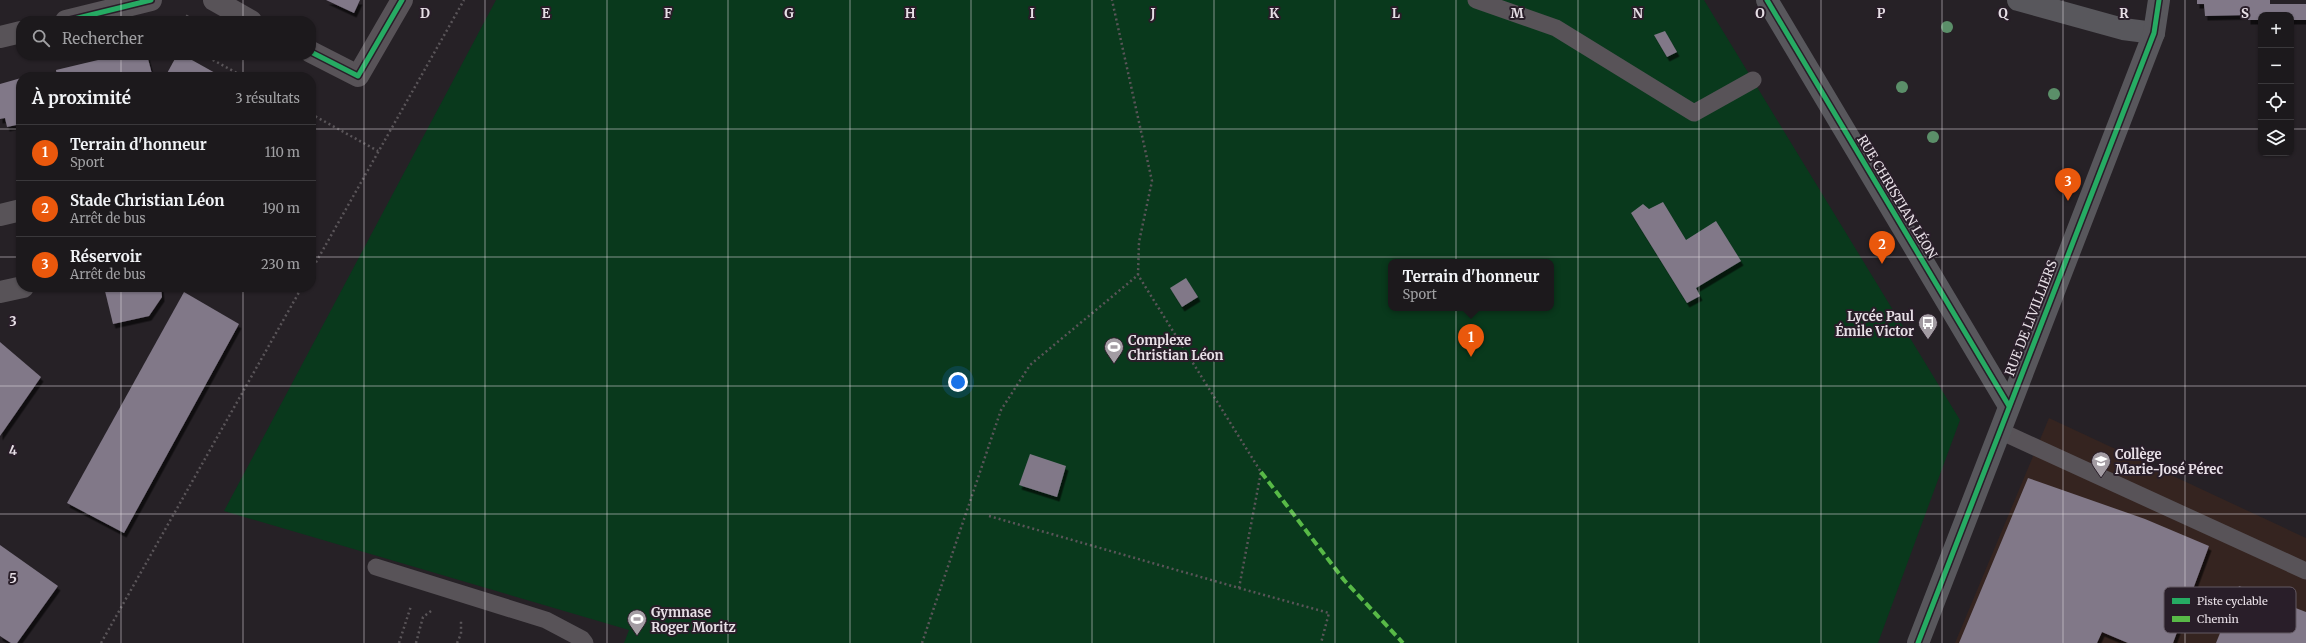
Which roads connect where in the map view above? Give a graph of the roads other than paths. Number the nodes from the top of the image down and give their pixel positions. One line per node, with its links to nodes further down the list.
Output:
1 (151, 0): 8 (street)
2 (214, 0): 9 (street)
3 (402, 0): 13 (street)
4 (1476, 0): 14 (lane)
5 (1767, 0): 19 (street, RUE CHRISTIAN LÉON)
6 (2018, 0): 11 (street)
7 (2159, 0): 11 (street, RUE DE LIVILLIERS)
8 (86, 16)
9 (242, 16)
10 (16, 33): 12 (street)
11 (2154, 33): 19 (street, RUE DE LIVILLIERS)
12 (0, 36)
13 (316, 55)
14 (1753, 80)
15 (16, 211): 16 (street)
16 (0, 215)
17 (16, 289): 18 (street)
18 (0, 292)
19 (2009, 406): 20 (street, RUE DE LIVILLIERS)
20 (2000, 431): 22 (lane); 24 (street, RUE DE LIVILLIERS)
21 (376, 567): 23 (lane)
22 (2306, 571)
23 (585, 643)
24 (1918, 643)

